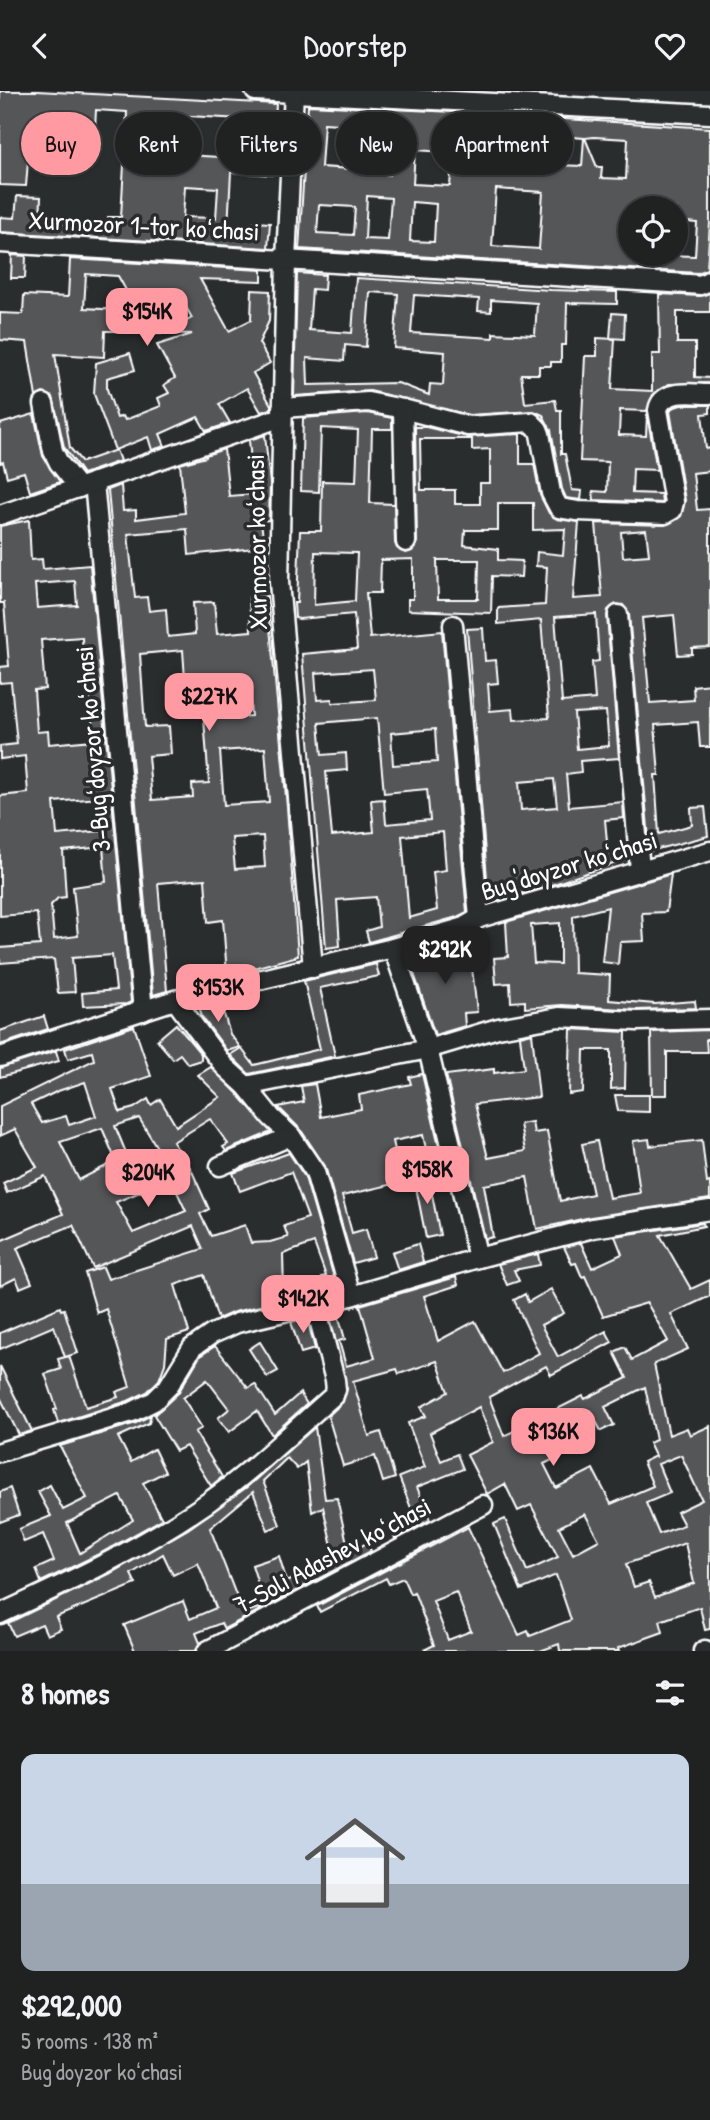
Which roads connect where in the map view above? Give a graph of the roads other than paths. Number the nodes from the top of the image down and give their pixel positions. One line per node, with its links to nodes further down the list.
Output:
1 (255, 91): 2 (street)
2 (294, 92): 3 (street); 5 (street, Xurmozor koʻchasi)
3 (710, 114)
4 (0, 243): 5 (street, Xurmozor 1-tor koʻchasi)
5 (286, 260): 6 (street, Xurmozor 1-tor koʻchasi); 10 (street, Xurmozor koʻchasi)
6 (710, 280)
7 (710, 394): 9 (street)
8 (44, 404): 11 (street)
9 (403, 409): 10 (street); 13 (street)
10 (282, 412): 11 (street); 20 (street, Xurmozor koʻchasi)
11 (87, 485): 12 (street); 22 (street, 3-Bugʻdoyzor koʻchasi)
12 (0, 515)
13 (406, 542)
14 (618, 615): 17 (street)
15 (453, 625): 18 (street)
16 (710, 851): 17 (street, Bug'doyzor koʻchasi)
17 (640, 870): 18 (street, Bug'doyzor koʻchasi)
18 (480, 918): 19 (street, Bug'doyzor koʻchasi)
19 (393, 948): 20 (street, Bug'doyzor koʻchasi); 24 (street)
20 (313, 968): 21 (street, Bug'doyzor koʻchasi)
21 (175, 1000): 22 (street, Bug'doyzor koʻchasi); 26 (street)
22 (143, 1011): 25 (street, Bug'doyzor koʻchasi)
23 (710, 1019): 24 (street)
24 (428, 1049): 26 (street); 30 (street)
25 (0, 1057)
26 (246, 1086): 27 (street)
27 (291, 1136): 28 (street); 31 (street)
28 (220, 1166)
29 (710, 1210): 30 (street)
30 (478, 1258): 31 (street)
31 (351, 1296): 32 (street)
32 (316, 1304): 33 (street); 35 (street)
33 (0, 1453)
34 (483, 1505): 36 (street, 7-Soli Adashev koʻchasi)
35 (0, 1614)
36 (206, 1651)

